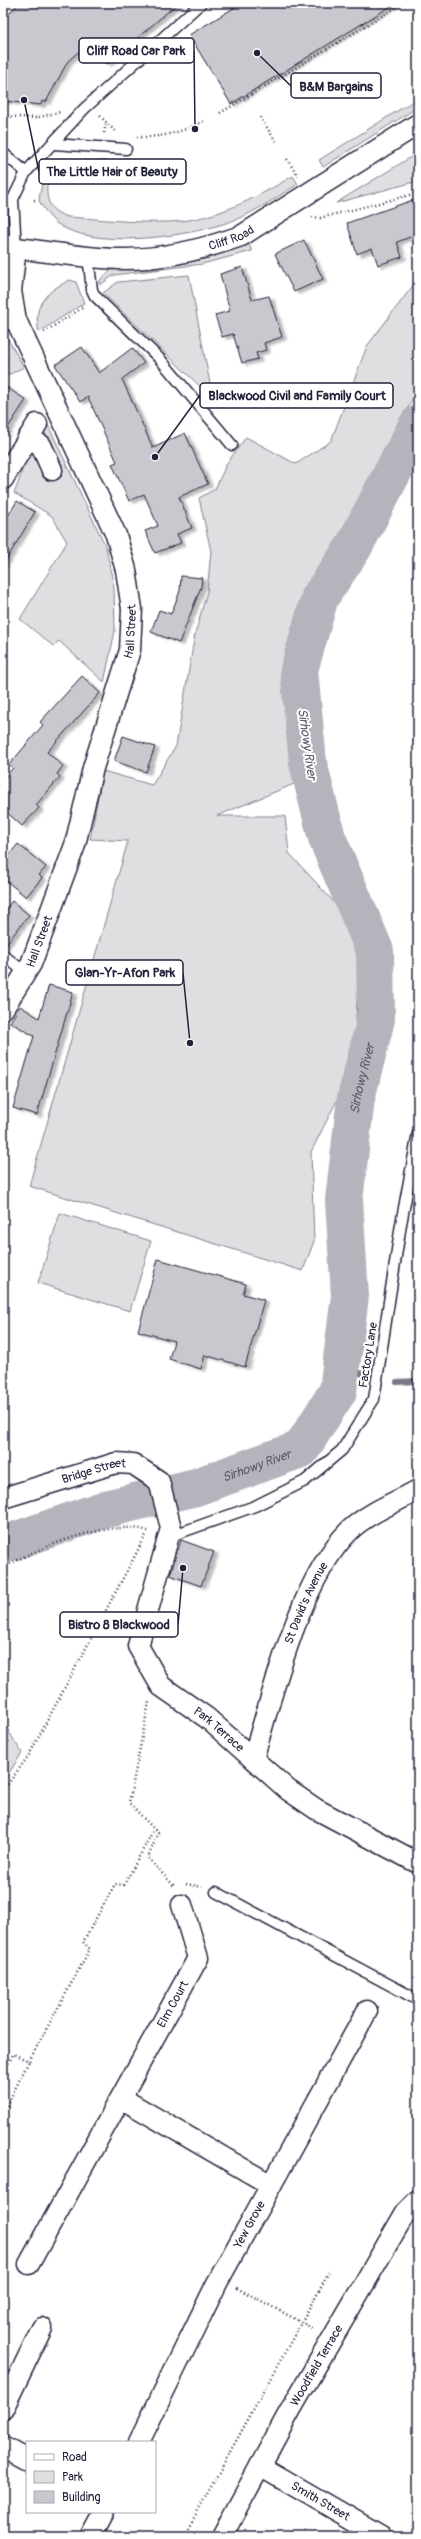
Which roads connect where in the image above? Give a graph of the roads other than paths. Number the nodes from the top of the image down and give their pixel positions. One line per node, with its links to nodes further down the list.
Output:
1 (201, 3): 3 (lane)
2 (418, 124): 8 (street, Cliff Road)
3 (54, 144): 4 (lane); 6 (lane)
4 (126, 149)
5 (3, 153): 6 (lane)
6 (26, 172): 7 (lane)
7 (10, 243): 8 (street, Cliff Road); 9 (street, Hall Street)
8 (88, 256): 10 (lane)
9 (10, 323): 14 (street, Hall Street)
10 (232, 445)
11 (52, 470): 12 (street)
12 (3, 479)
13 (3, 955): 14 (lane)
14 (26, 972): 15 (street, Hall Street)
15 (3, 1009)
16 (418, 1133): 19 (lane, Factory Lane)
17 (418, 1490): 20 (street, St David's Avenue)
18 (3, 1498): 19 (street, Bridge Street)
19 (169, 1533): 20 (street, Park Terrace)
20 (253, 1759): 21 (street, Park Terrace)
21 (418, 1863)
22 (216, 1892): 24 (lane)
23 (182, 1905): 26 (street, Elm Court)
24 (418, 2000)
25 (367, 2011): 27 (street, Yew Grove)
26 (121, 2098): 27 (street); 29 (street, Elm Court)
27 (271, 2185): 32 (street, Yew Grove)
28 (418, 2200): 35 (street, Woodfield Terrace)
29 (29, 2264)
30 (42, 2328): 31 (street)
31 (3, 2409)
32 (139, 2441)
33 (3, 2446): 34 (street)
34 (26, 2459)
35 (260, 2466): 38 (street, Woodfield Terrace); 39 (street, Smith Street)
36 (103, 2513): 37 (street)
37 (91, 2536)
38 (222, 2536)
39 (381, 2536)

